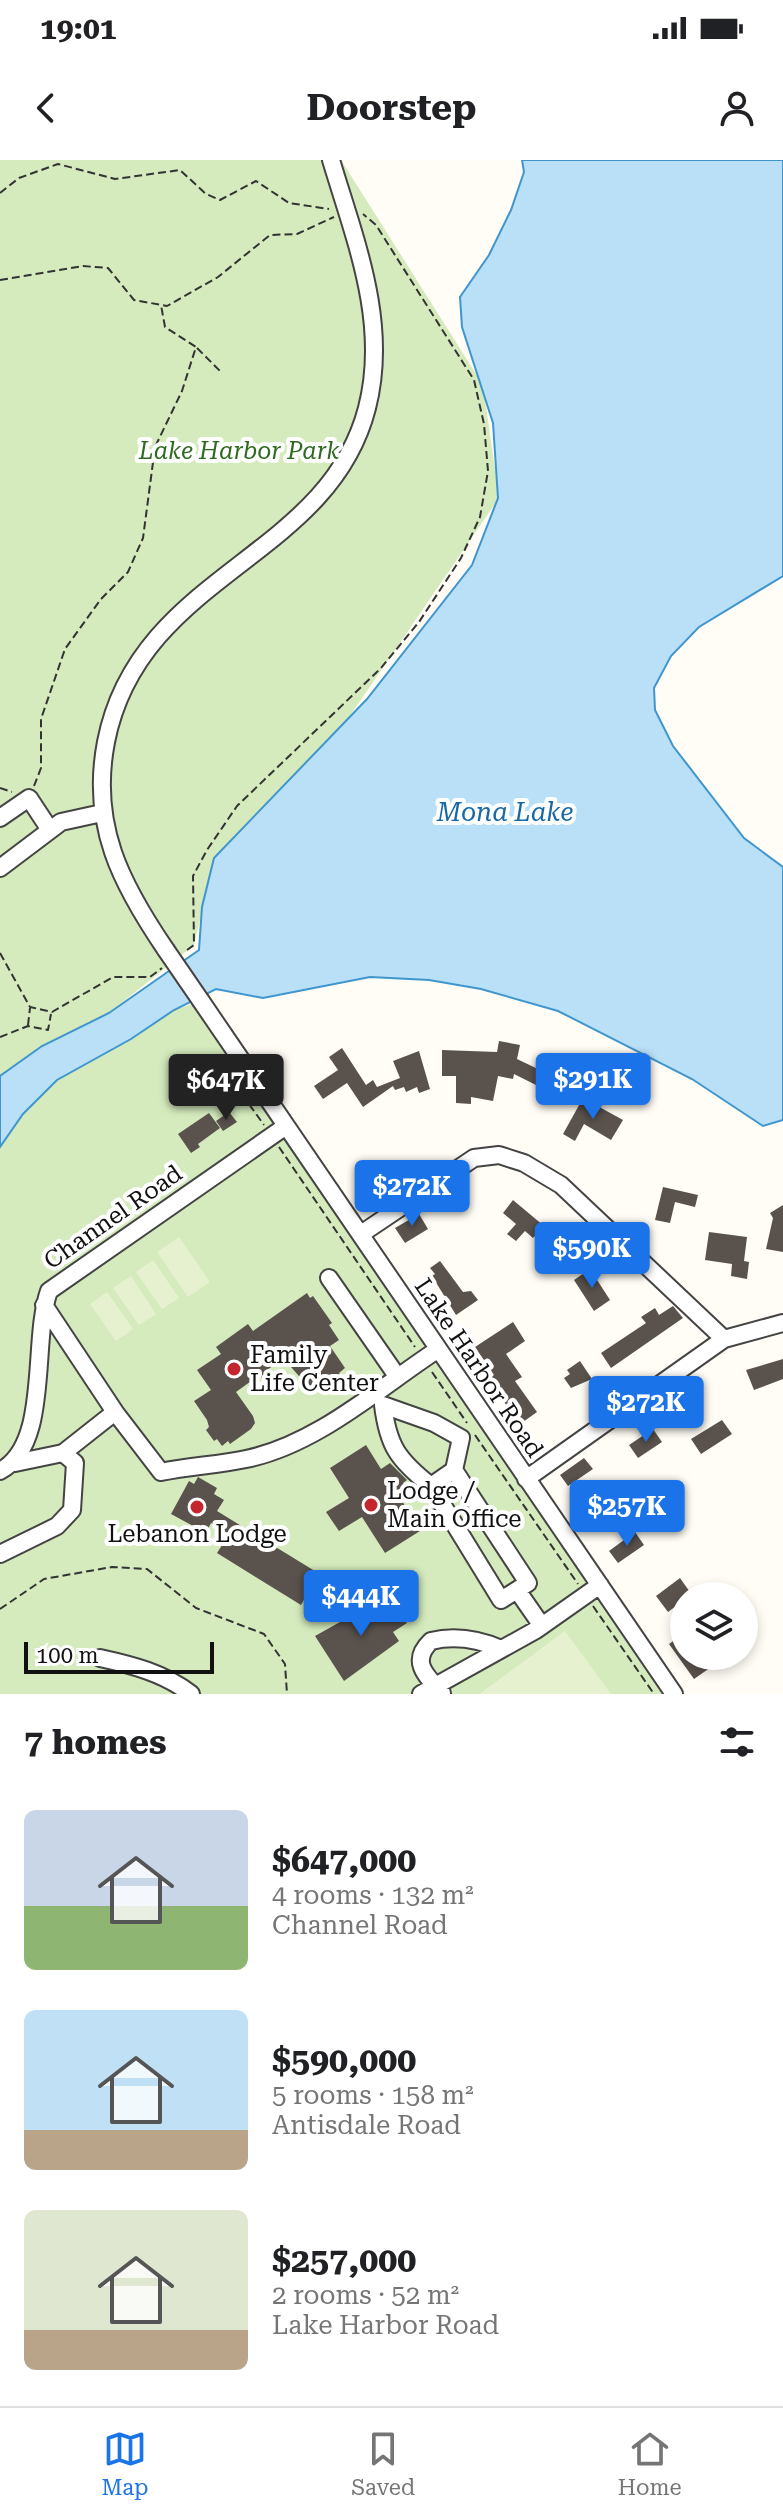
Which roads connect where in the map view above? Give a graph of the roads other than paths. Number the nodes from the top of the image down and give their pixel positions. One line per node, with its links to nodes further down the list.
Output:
1 (331, 160): 2 (street, Lake Harbor Road)
2 (102, 813): 4 (street); 6 (street, Lake Harbor Road, bridge)
3 (0, 818): 4 (street)
4 (50, 830): 5 (street)
5 (0, 868)
6 (286, 1126): 7 (street, Lake Harbor Road); 9 (street, Channel Road)
7 (361, 1234): 11 (street); 12 (street, Lake Harbor Road)
8 (329, 1278): 13 (street)
9 (44, 1305): 15 (street); 17 (street, Channel Road)
10 (783, 1323): 11 (street)
11 (724, 1339): 19 (street)
12 (437, 1350): 13 (street); 19 (street, Lake Harbor Road)
13 (397, 1376): 14 (street)
14 (378, 1398): 15 (street); 18 (street); 20 (street)
15 (115, 1412): 16 (street)
16 (63, 1453): 17 (street); 21 (street)
17 (7, 1467)
18 (454, 1470): 20 (street); 23 (street)
19 (526, 1479): 22 (street, Lake Harbor Road)
20 (431, 1486): 23 (street)
21 (0, 1554)
22 (600, 1585): 24 (street); 29 (street, Lake Harbor Road)
23 (517, 1590): 24 (street)
24 (542, 1626): 25 (street)
25 (501, 1649): 27 (street); 27 (street)
26 (100, 1658): 28 (street)
27 (433, 1692)
28 (191, 1694)
29 (674, 1694)

